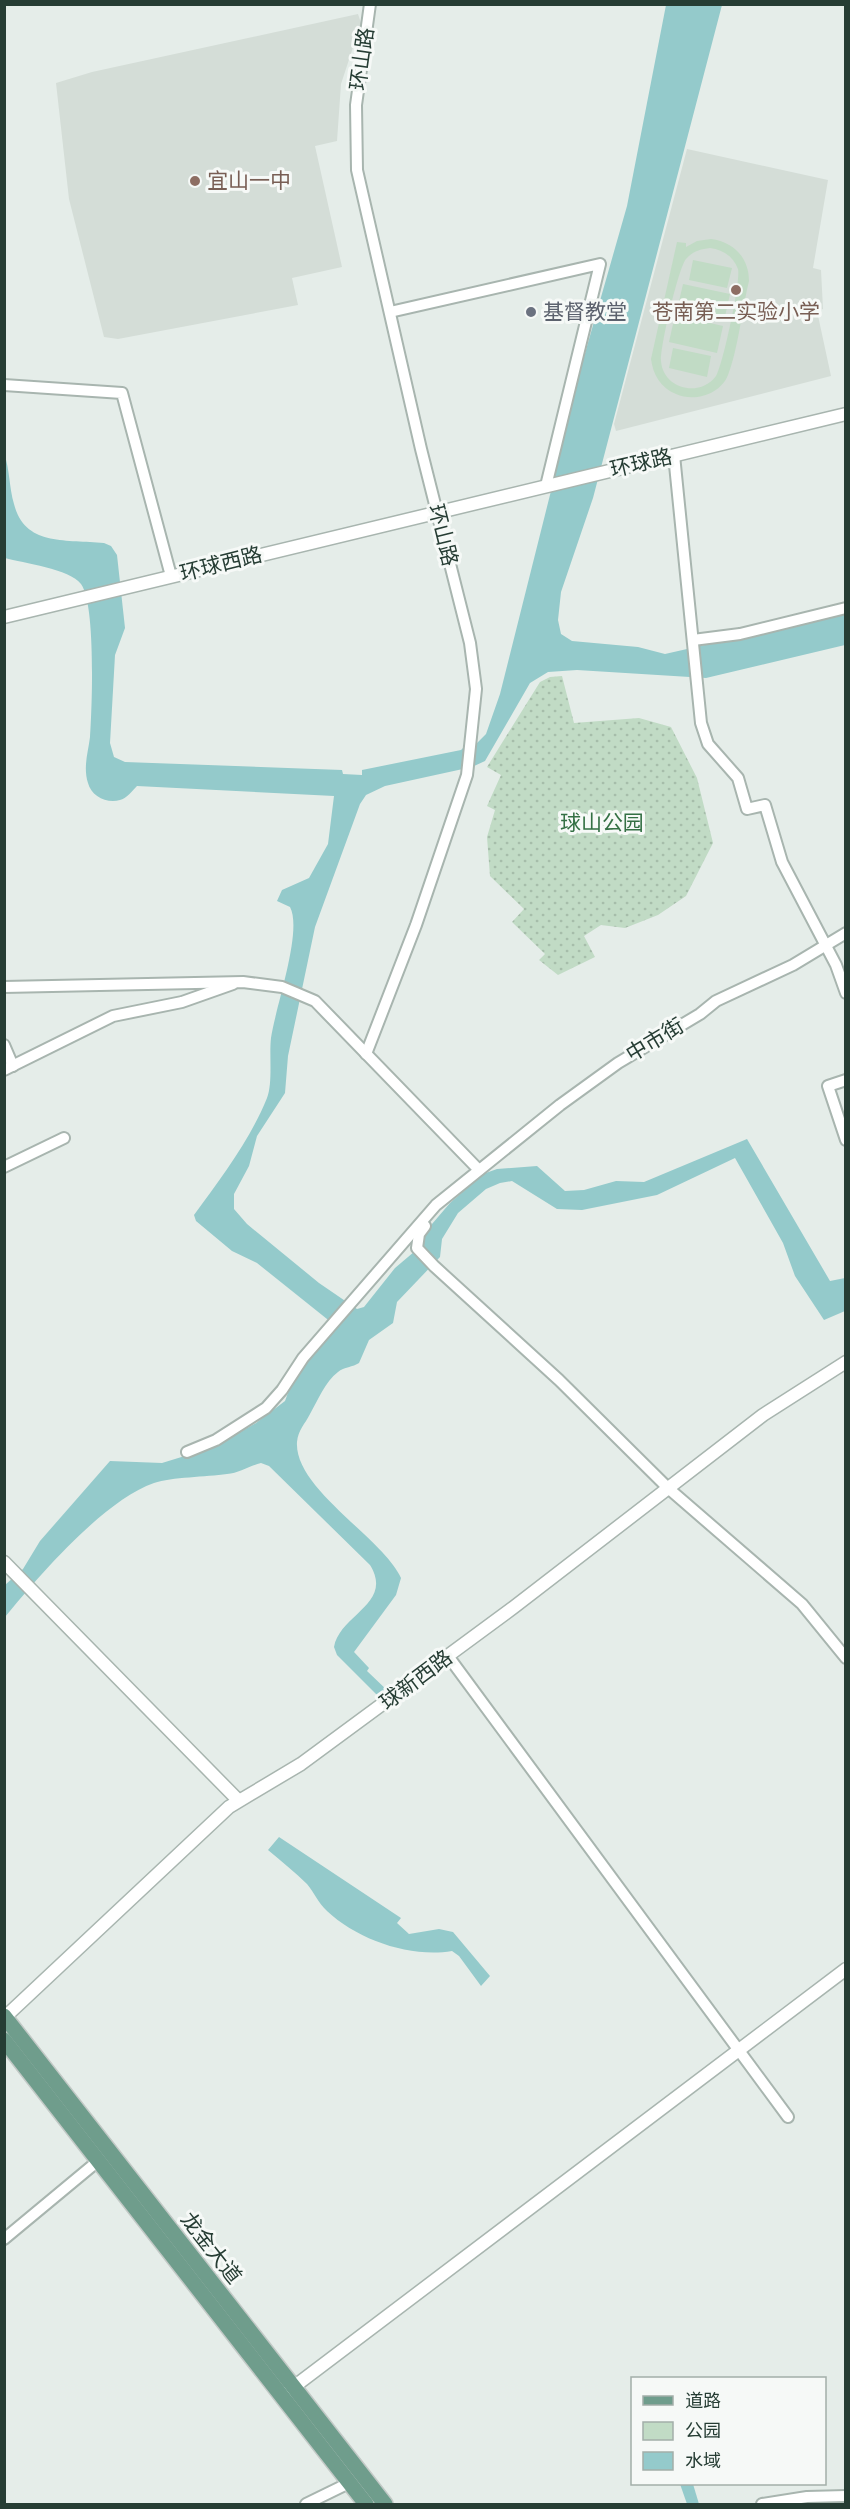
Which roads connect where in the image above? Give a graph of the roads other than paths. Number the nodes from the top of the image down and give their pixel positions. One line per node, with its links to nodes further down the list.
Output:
1 (370, 4): 2 (street, 环山路)
2 (390, 312): 6 (street); 7 (street, 环山路)
3 (4, 385): 8 (street)
4 (846, 414): 5 (street, 环球路)
5 (674, 455): 6 (street, 环球路); 11 (street)
6 (548, 485): 7 (street, 环球路)
7 (437, 512): 8 (street, 环球西路); 18 (street, 环山路)
8 (171, 576): 10 (street, 环球西路)
9 (846, 608): 11 (street)
10 (4, 617)
11 (693, 643): 13 (street)
12 (846, 933): 13 (street, 中市街)
13 (826, 947): 16 (street); 24 (street, 中市街)
14 (237, 982): 15 (street); 18 (street); 19 (street)
15 (4, 987)
16 (846, 993)
17 (4, 1045): 19 (street)
18 (366, 1054): 24 (street)
19 (9, 1068)
20 (846, 1080): 22 (street)
21 (64, 1138): 23 (street)
22 (846, 1140)
23 (4, 1167)
24 (479, 1170): 25 (street, 中市街)
25 (452, 1193): 27 (street); 28 (street)
26 (846, 1362): 28 (street, 球新西路)
27 (187, 1452)
28 (668, 1488): 30 (street, 球新西路); 31 (street)
29 (4, 1562): 32 (street)
30 (448, 1656): 32 (street, 球新西路); 36 (street)
31 (846, 1658)
32 (238, 1800): 34 (street, 球新西路)
33 (846, 1969): 36 (street)
34 (5, 2017): 40 (main road, 龙金大道)
35 (4, 2040): 38 (main road, 龙金大道)
36 (740, 2049): 37 (street); 40 (street)
37 (788, 2117)
38 (98, 2161): 39 (street); 40 (main road, 龙金大道)
39 (4, 2239)
40 (288, 2392): 41 (main road, 龙金大道); 45 (main road, 龙金大道)
41 (349, 2483): 43 (street); 44 (main road, 龙金大道)
42 (846, 2496): 46 (street)
43 (306, 2505)
44 (366, 2505)
45 (385, 2505)
46 (762, 2505)

